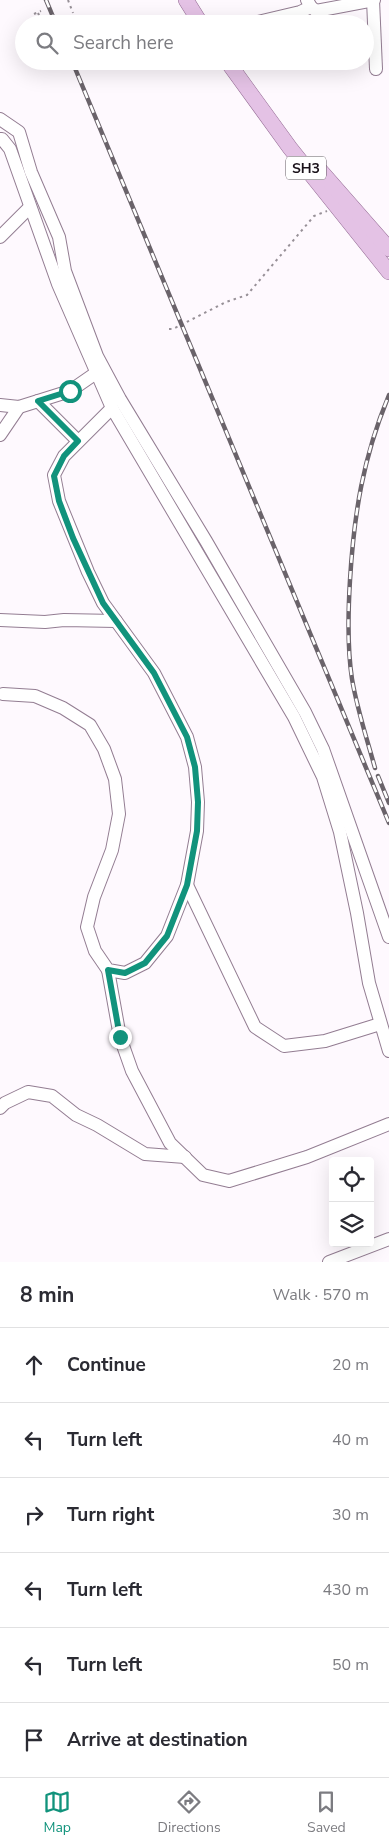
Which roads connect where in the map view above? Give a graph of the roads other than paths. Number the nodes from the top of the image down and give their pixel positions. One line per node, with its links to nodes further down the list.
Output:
1 (186, 0): 5 (main road)
2 (195, 0): 6 (main road)
3 (373, 0): 4 (street); 8 (street)
4 (309, 4): 7 (street)
5 (195, 15)
6 (204, 15)
7 (287, 15)
8 (374, 15)
9 (374, 23): 10 (street)
10 (376, 69)
11 (234, 70): 15 (main road, SH3)
12 (242, 70): 15 (main road, SH3)
13 (0, 120): 31 (street)
14 (0, 139): 16 (street)
15 (323, 181): 18 (main road, SH3); 19 (main road, SH3)
16 (30, 207): 17 (street); 20 (street)
17 (0, 237)
18 (389, 249)
19 (389, 272)
20 (96, 373): 21 (street); 24 (street)
21 (38, 401): 23 (street); 26 (street)
22 (0, 405): 23 (street)
23 (20, 407): 25 (street)
24 (112, 408): 26 (street); 33 (street)
25 (0, 435)
26 (78, 441): 28 (street)
27 (0, 620): 28 (street)
28 (116, 621): 30 (street)
29 (3, 694): 32 (street)
30 (187, 885): 32 (street); 33 (street)
31 (389, 937)
32 (108, 970): 37 (street)
33 (380, 1024): 34 (street)
34 (389, 1051)
35 (0, 1108): 37 (street)
36 (389, 1124): 37 (street)
37 (185, 1157)
38 (389, 1239): 39 (street)
39 (329, 1262)

